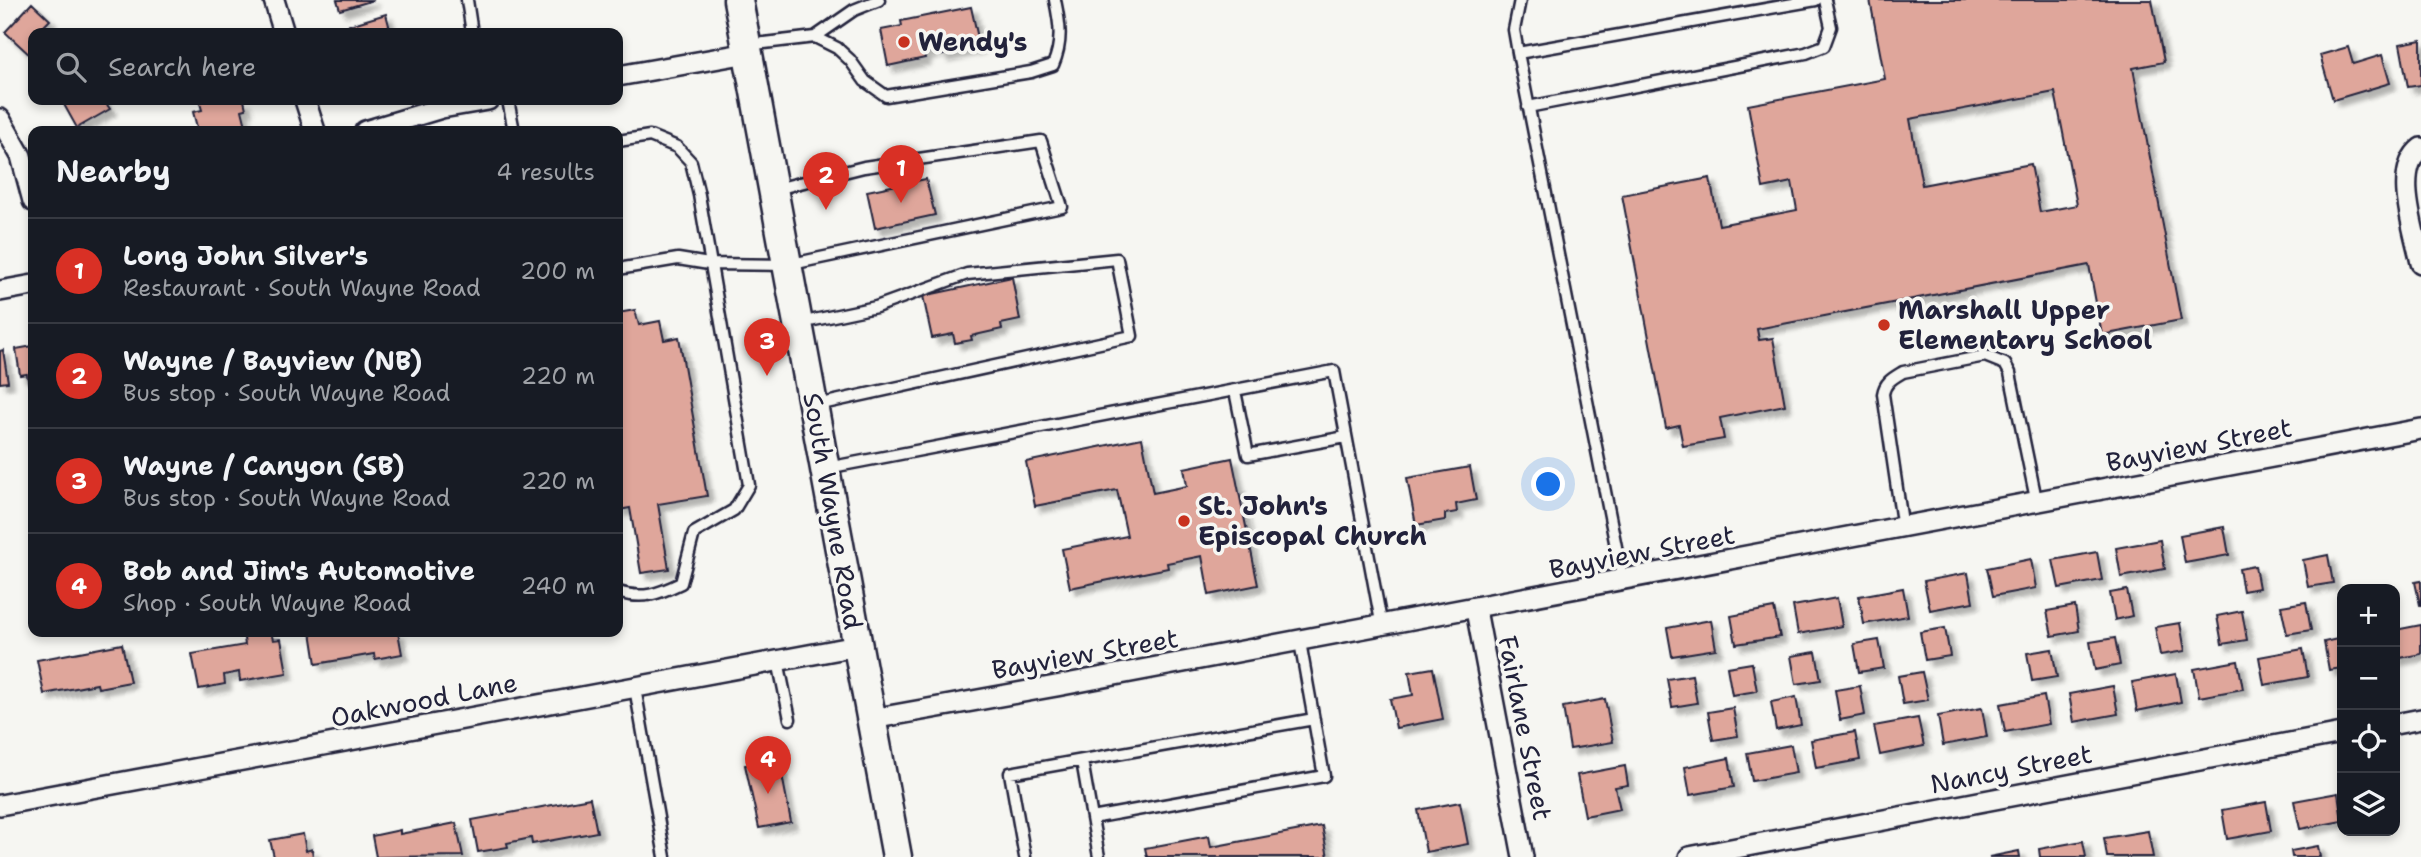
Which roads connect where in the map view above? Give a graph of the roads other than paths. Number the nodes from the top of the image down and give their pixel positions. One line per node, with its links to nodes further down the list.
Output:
1 (274, 0): 9 (street)
2 (467, 0): 10 (lane)
3 (738, 0): 12 (main road, South Wayne Road)
4 (879, 0): 11 (lane)
5 (1055, 0): 11 (lane)
6 (1520, 0): 13 (lane)
7 (1816, 0): 13 (lane)
8 (1825, 0): 18 (lane)
9 (282, 28)
10 (471, 28)
11 (815, 37): 12 (lane)
12 (747, 49): 14 (street); 26 (main road, South Wayne Road)
13 (1518, 53): 18 (lane)
14 (623, 75)
15 (307, 105): 20 (street)
16 (458, 105): 21 (street)
17 (509, 105): 22 (lane)
18 (1528, 107): 41 (lane)
19 (0, 119): 25 (street)
20 (313, 126)
21 (382, 126)
22 (513, 126)
23 (623, 140): 28 (lane)
24 (2415, 155): 27 (street)
25 (28, 182)
26 (773, 190): 29 (main road, South Wayne Road); 29 (lane)
27 (2421, 263)
28 (709, 264): 29 (lane); 30 (lane); 42 (lane)
29 (787, 265): 33 (main road, South Wayne Road)
30 (623, 269)
31 (28, 286): 32 (street)
32 (0, 291)
33 (798, 324): 35 (main road, South Wayne Road); 35 (lane)
34 (1235, 391): 37 (lane); 37 (lane); 38 (lane)
35 (813, 406): 38 (main road, South Wayne Road)
36 (2421, 429): 39 (street, Bayview Street)
37 (1346, 437): 44 (lane)
38 (825, 469): 46 (main road, South Wayne Road)
39 (2037, 504): 40 (street, Bayview Street); 40 (lane)
40 (1903, 529): 41 (street, Bayview Street)
41 (1623, 582): 43 (street, Bayview Street)
42 (623, 594)
43 (1476, 610): 44 (street, Bayview Street); 62 (street, Fairlane Street)
44 (1382, 627): 45 (street, Bayview Street)
45 (1300, 642): 50 (street, Bayview Street); 51 (lane)
46 (857, 646): 47 (street, Oakwood Lane); 50 (main road, South Wayne Road)
47 (778, 661): 48 (street, Oakwood Lane); 49 (lane)
48 (635, 688): 56 (street, Oakwood Lane); 59 (lane)
49 (790, 719)
50 (872, 719): 58 (main road, South Wayne Road)
51 (1314, 719): 55 (lane); 57 (lane)
52 (2421, 719): 53 (street)
53 (2400, 722)
54 (2337, 734): 63 (street, Nancy Street)
55 (1082, 761): 57 (lane); 60 (lane)
56 (0, 805)
57 (1092, 818): 61 (lane)
58 (893, 856)
59 (665, 857)
60 (1025, 857)
61 (1100, 857)
62 (1523, 857)
63 (1689, 857)

